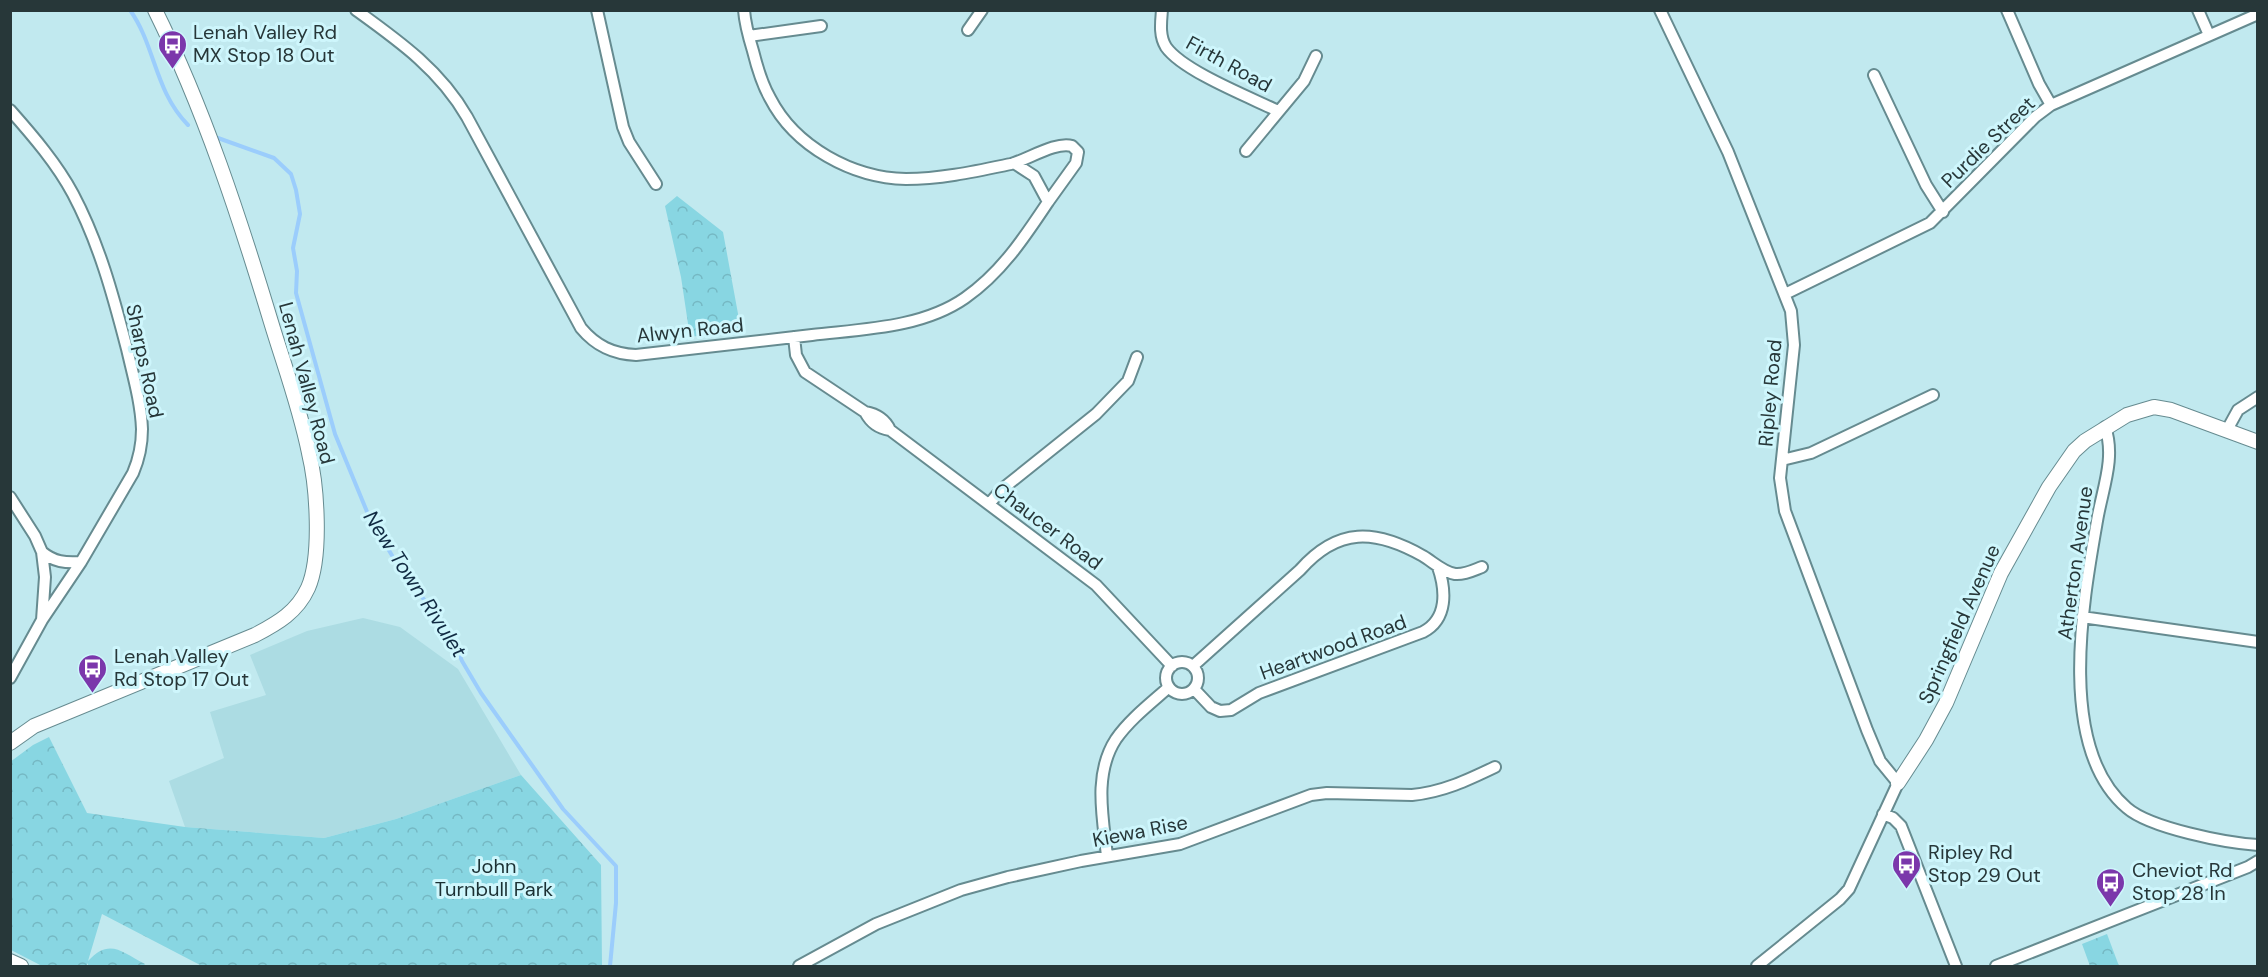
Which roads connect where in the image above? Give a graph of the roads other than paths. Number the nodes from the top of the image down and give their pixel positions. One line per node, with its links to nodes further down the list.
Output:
1 (155, 10): 48 (street, Lenah Valley Road)
2 (356, 10): 26 (street, Alwyn Road)
3 (597, 10): 22 (street)
4 (744, 10): 14 (street)
5 (982, 10): 12 (street)
6 (1162, 10): 19 (street, Firth Road)
7 (1660, 10): 25 (street, Ripley Road)
8 (2007, 10): 17 (street)
9 (2198, 10): 13 (street)
10 (2258, 14): 13 (street, Purdie Street)
11 (821, 26): 14 (street)
12 (968, 30)
13 (2209, 35): 17 (street, Purdie Street)
14 (749, 36): 21 (street)
15 (1316, 56): 19 (street, Firth Road)
16 (1874, 75): 24 (street)
17 (2051, 105): 24 (street, Purdie Street)
18 (10, 110): 37 (street, Sharps Road)
19 (1278, 111): 20 (street, Firth Road)
20 (1246, 151)
21 (1014, 163): 23 (street); 23 (street, Alwyn Road)
22 (656, 184)
23 (1048, 202): 26 (street, Alwyn Road)
24 (1943, 212): 25 (street, Purdie Street)
25 (1785, 294): 33 (street, Ripley Road)
26 (794, 337): 35 (street, Chaucer Road)
27 (1137, 357): 35 (street)
28 (1933, 395): 33 (street)
29 (2258, 397): 31 (street)
30 (2105, 427): 31 (street, Springfield Avenue); 40 (street, Atherton Avenue); 50 (street, Springfield Avenue)
31 (2227, 430): 32 (street, Springfield Avenue)
32 (2258, 442)
33 (1782, 460): 50 (street, Ripley Road)
34 (10, 496): 36 (street)
35 (990, 504): 43 (street, Chaucer Road)
36 (42, 552): 37 (street); 41 (street)
37 (81, 562): 41 (street, Sharps Road)
38 (1438, 567): 39 (street); 44 (street); 47 (street, Heartwood Road)
39 (1482, 567)
40 (2082, 617): 42 (street); 52 (street, Atherton Avenue)
41 (42, 620): 45 (street, Sharps Road)
42 (2258, 642)
43 (1172, 666): 44 (street); 46 (street)
44 (1193, 666): 47 (street)
45 (10, 678)
46 (1169, 687): 47 (street); 53 (street)
47 (1194, 689)
48 (10, 743)
49 (1496, 768): 53 (street, Kiewa Rise)
50 (1898, 783): 51 (street, Springfield Avenue)
51 (1883, 814): 58 (street, Springfield Avenue); 59 (street)
52 (2258, 845)
53 (1107, 856): 57 (street, Kiewa Rise)
54 (2258, 861): 60 (street)
55 (10, 961): 56 (street)
56 (21, 966)
57 (799, 966)
58 (1757, 966)
59 (1956, 966)
60 (1996, 966)

